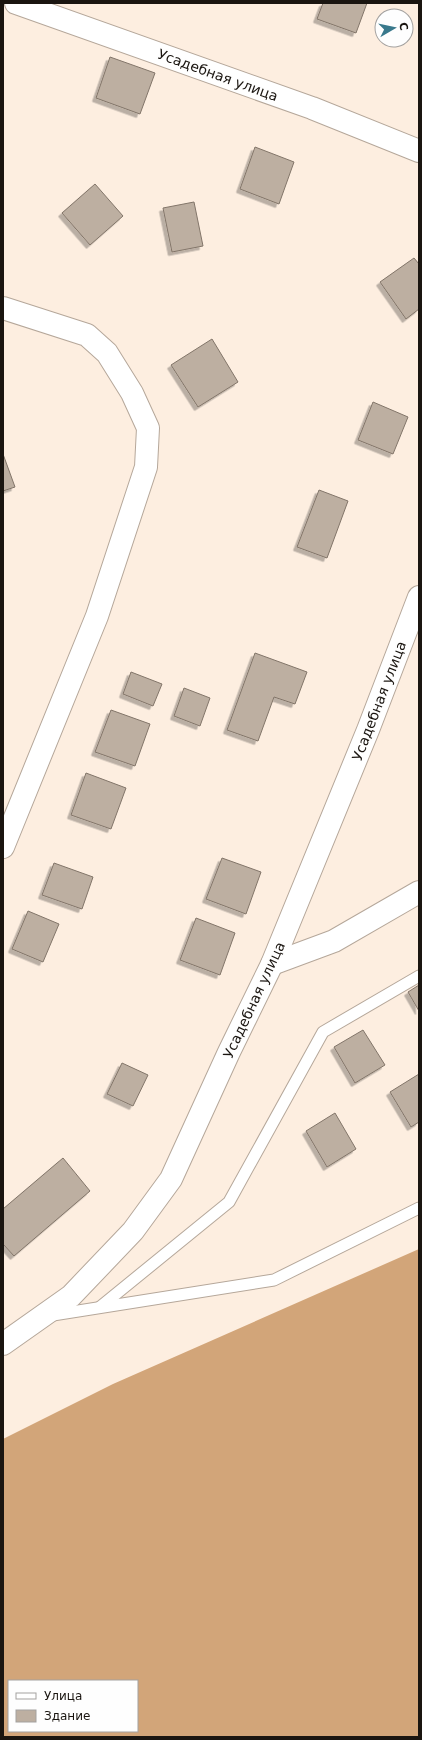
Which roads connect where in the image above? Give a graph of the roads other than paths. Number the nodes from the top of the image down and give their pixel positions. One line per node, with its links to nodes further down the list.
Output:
1 (16, 3): 2 (street, Усадебная улица)
2 (419, 151)
3 (3, 308): 5 (street)
4 (419, 597): 7 (street, Усадебная улица)
5 (3, 847)
6 (419, 892): 7 (street)
7 (272, 964): 11 (street, Усадебная улица)
8 (419, 976): 10 (lane)
9 (419, 1208): 10 (lane)
10 (100, 1307): 11 (lane)
11 (42, 1316): 12 (street, Усадебная улица)
12 (3, 1344)

